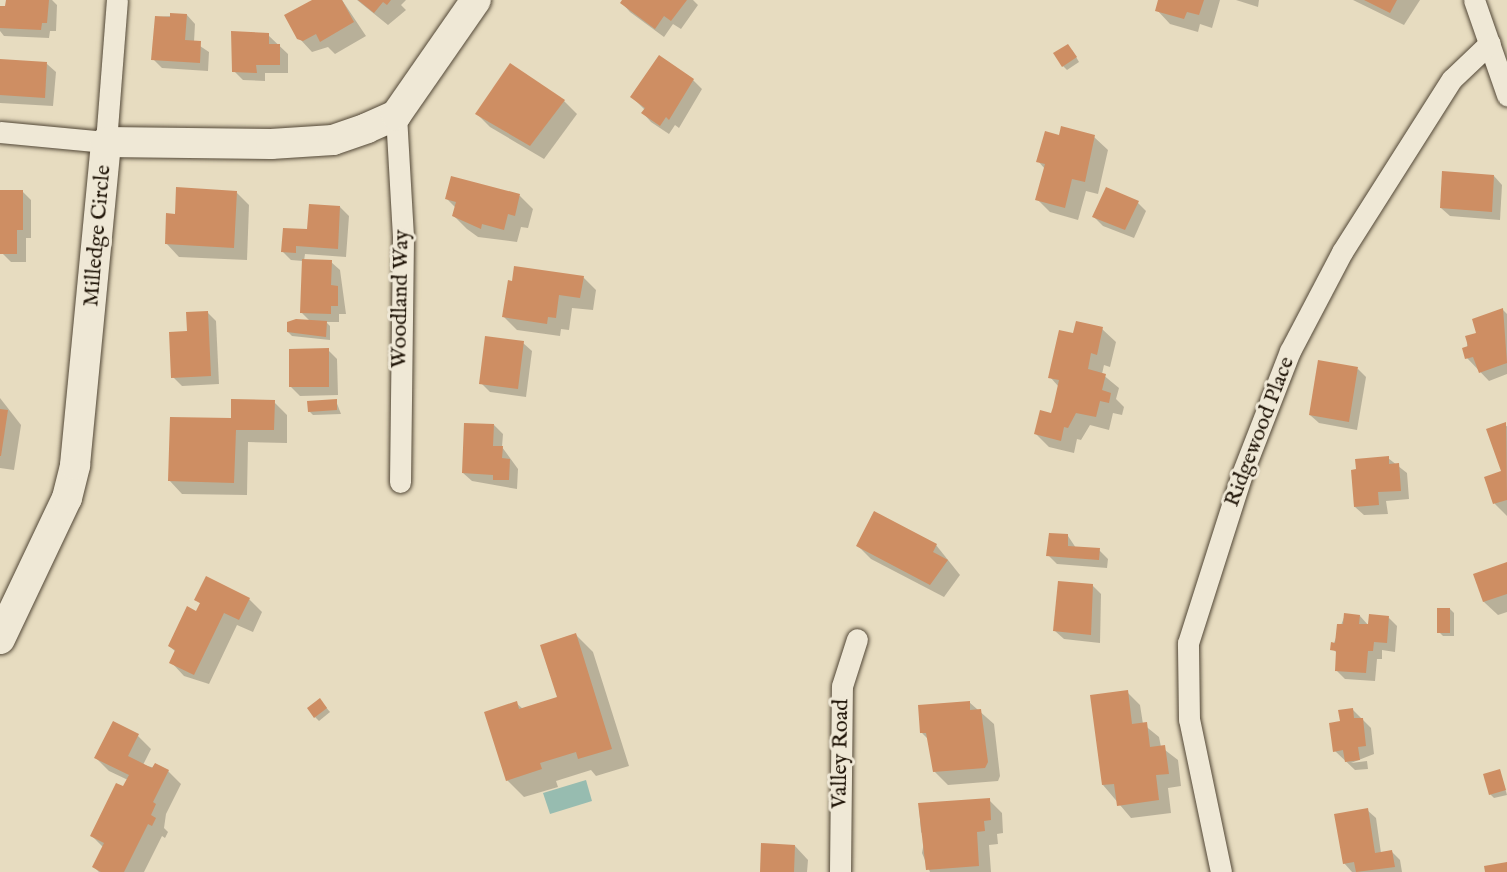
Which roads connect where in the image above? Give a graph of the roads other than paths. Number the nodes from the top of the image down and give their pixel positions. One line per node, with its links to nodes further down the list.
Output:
1 (117, 0): 8 (street)
2 (476, 0): 6 (street)
3 (1474, 0): 4 (street)
4 (1490, 43): 5 (street); 13 (street, Ridgewood Place)
5 (1507, 95)
6 (396, 115): 8 (street, Milledge Circle); 9 (street, Woodland Way)
7 (0, 132): 8 (street)
8 (106, 142): 10 (street, Milledge Circle)
9 (400, 482)
10 (0, 639)
11 (856, 639): 12 (street, Valley Road)
12 (840, 872)
13 (1221, 872)

